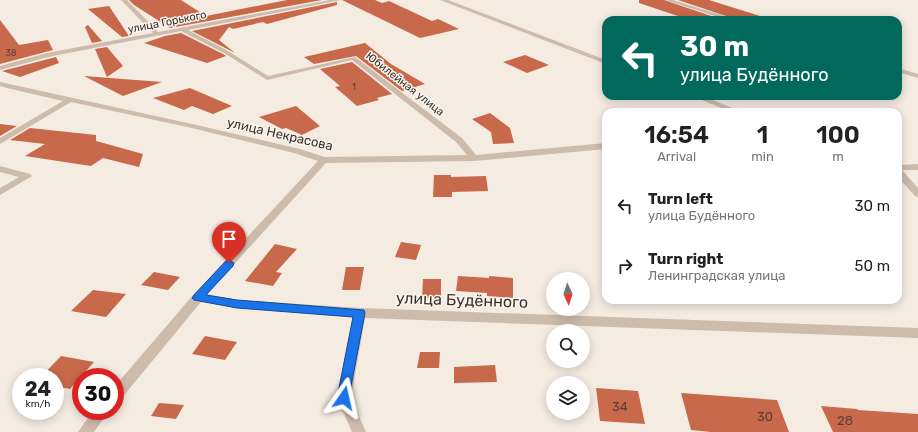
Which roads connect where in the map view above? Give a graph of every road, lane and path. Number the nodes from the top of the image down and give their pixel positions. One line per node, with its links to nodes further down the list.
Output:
1 (124, 0): 7 (street)
2 (338, 0): 6 (street, улица Горького)
3 (443, 0): 8 (street)
4 (668, 0): 5 (street)
5 (721, 16)
6 (181, 29): 7 (street, улица Горького); 18 (street, Юбилейная улица)
7 (157, 34): 9 (street, улица Горького)
8 (602, 60)
9 (0, 68)
10 (902, 71): 11 (street)
11 (918, 76)
12 (0, 84): 13 (street, улица Некрасова)
13 (70, 100): 16 (street); 19 (street, улица Некрасова)
14 (706, 100): 15 (street)
15 (728, 108)
16 (0, 142)
17 (602, 146): 18 (street, улица Некрасова)
18 (474, 158): 19 (street, улица Некрасова)
19 (324, 160): 26 (street)
20 (918, 167): 21 (street)
21 (902, 168)
22 (0, 169): 24 (street)
23 (902, 176): 25 (street)
24 (0, 192)
25 (918, 194)
26 (198, 298): 27 (street, улица Будённого); 29 (street)
27 (360, 313): 28 (street, улица Будённого); 32 (street)
28 (918, 333)
29 (124, 385)
30 (95, 420): 31 (street)
31 (85, 432)
32 (359, 432)

